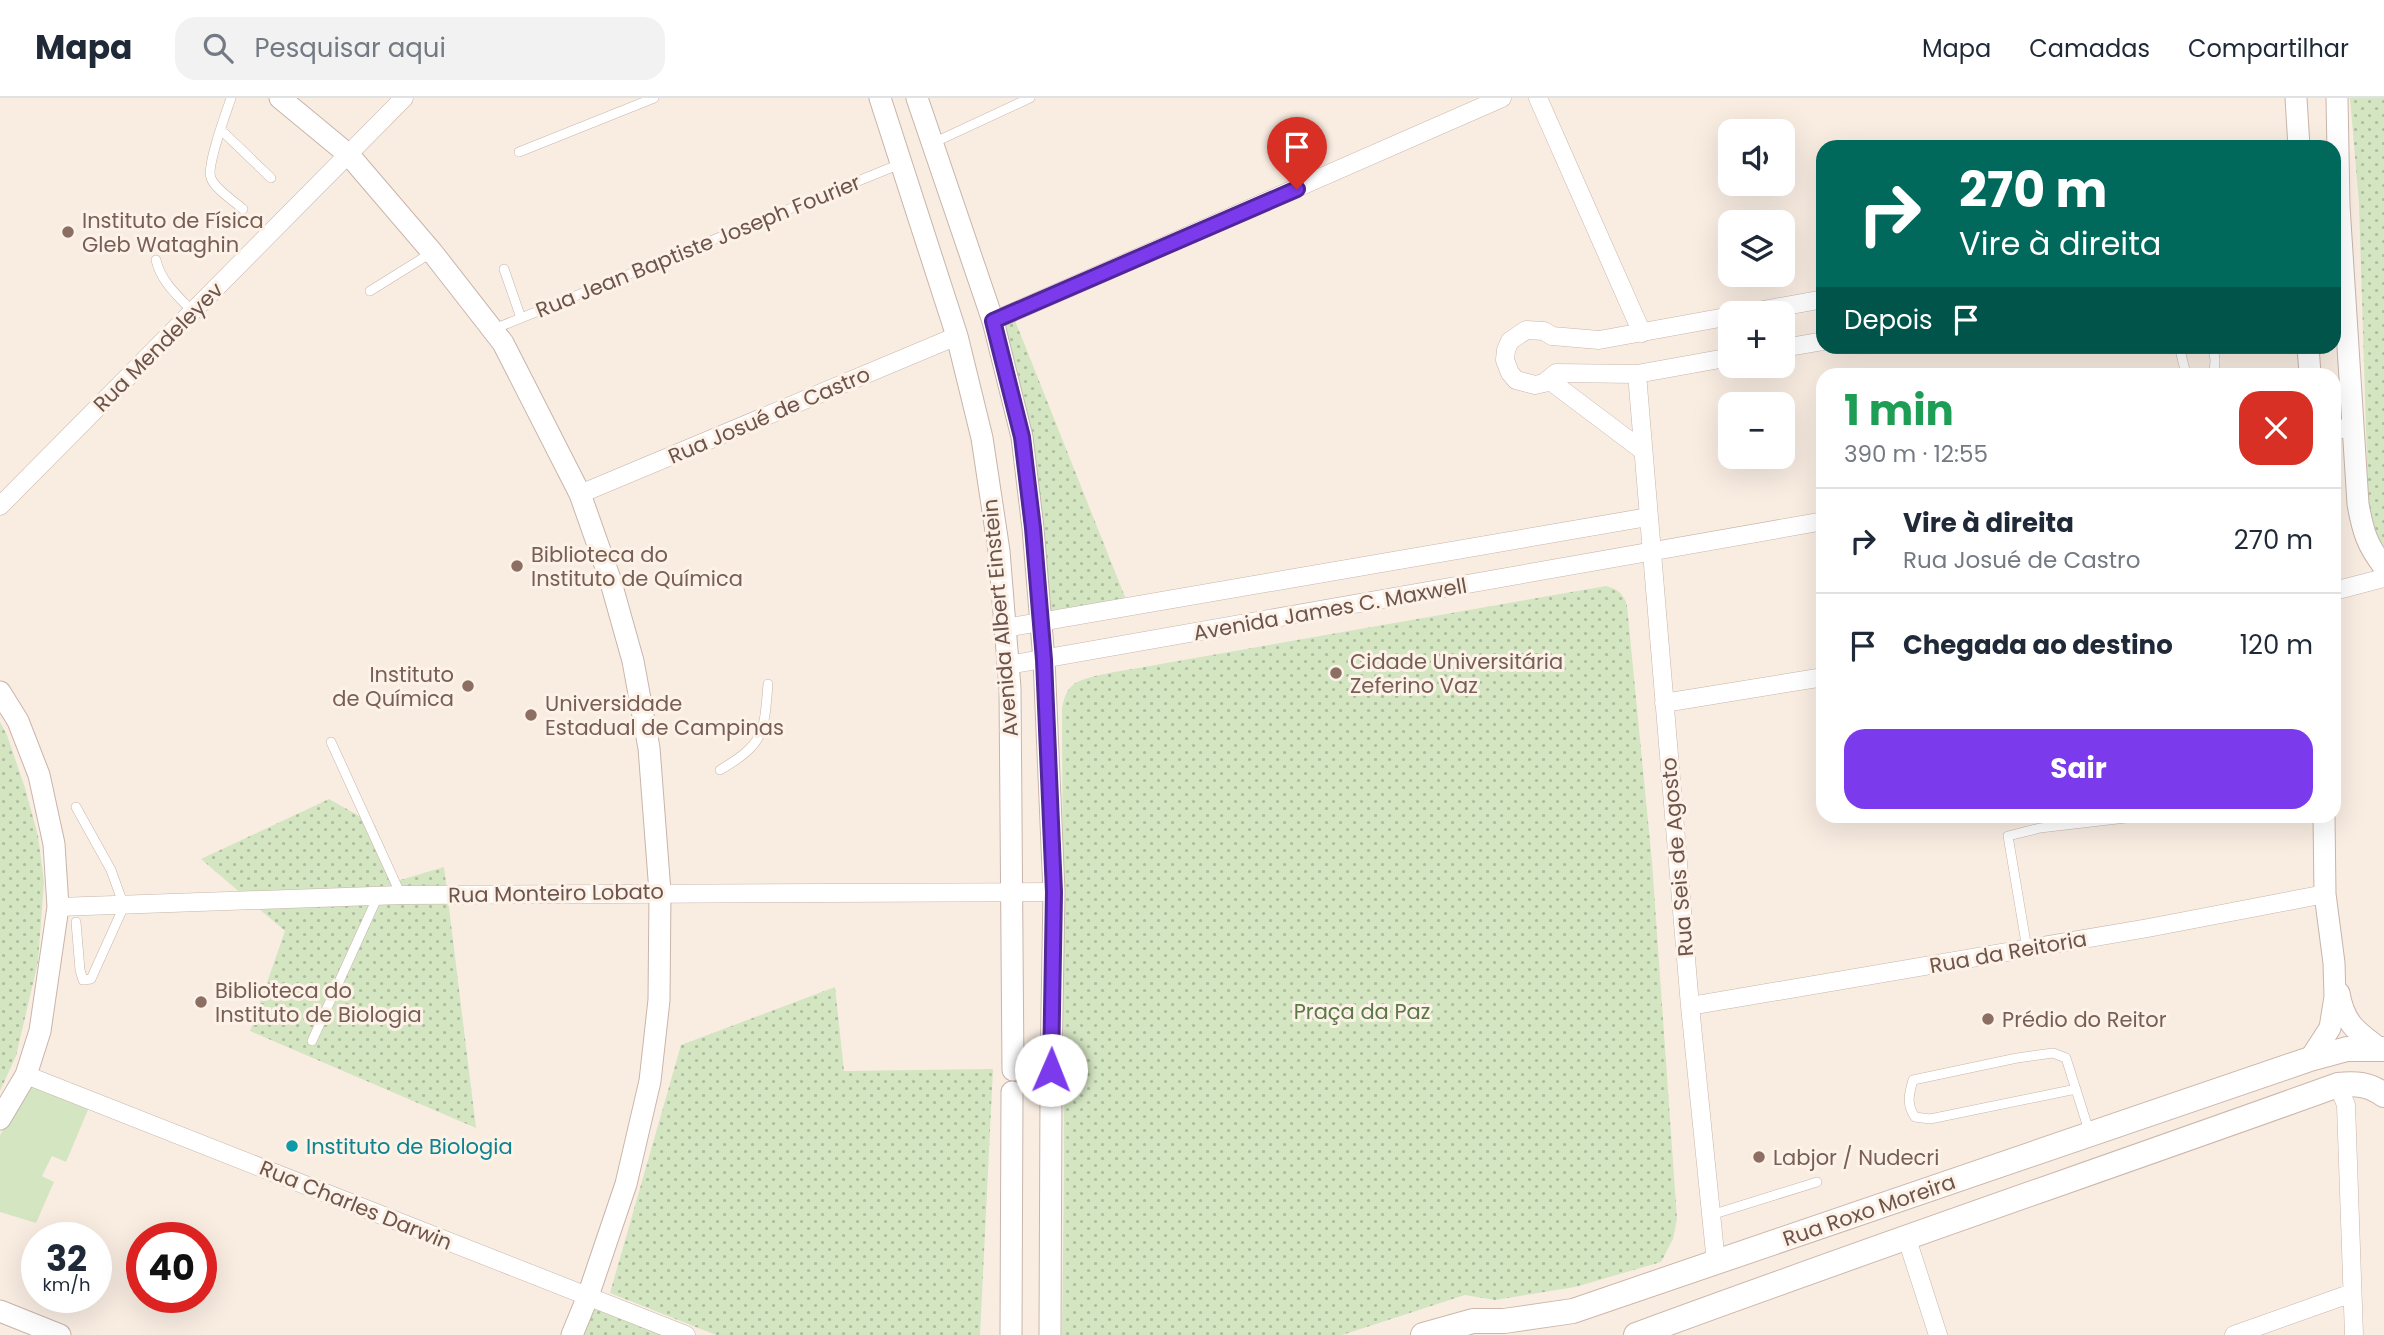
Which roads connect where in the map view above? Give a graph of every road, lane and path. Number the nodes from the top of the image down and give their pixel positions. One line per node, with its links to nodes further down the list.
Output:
1 (231, 98): 12 (lane)
2 (280, 98): 17 (street)
3 (404, 98): 17 (street, Rua Mendeleyev)
4 (654, 98): 16 (lane)
5 (880, 98): 18 (street, Avenida Albert Einstein)
6 (917, 98): 15 (street, Avenida Albert Einstein)
7 (1030, 98): 15 (lane)
8 (1502, 98): 30 (street)
9 (1538, 98): 32 (street)
10 (2296, 98): 13 (street)
11 (2337, 98): 14 (street)
12 (221, 130): 19 (lane); 20 (lane)
13 (2299, 140)
14 (2337, 140)
15 (932, 144): 30 (street, Avenida Albert Einstein)
16 (519, 152)
17 (349, 155): 21 (street); 27 (street, Rua Mendeleyev)
18 (902, 163): 28 (lane, Rua Jean Baptiste Joseph Fourier); 33 (street, Avenida Albert Einstein)
19 (271, 178)
20 (243, 209)
21 (432, 252): 24 (lane); 31 (street)
22 (156, 260): 27 (lane)
23 (504, 270): 28 (lane)
24 (370, 291)
25 (1816, 300): 26 (street)
26 (1795, 304)
27 (193, 312): 43 (street, Rua Mendeleyev)
28 (521, 317): 31 (lane, Rua Jean Baptiste Joseph Fourier)
29 (1718, 318): 32 (street)
30 (993, 321): 50 (street, Avenida Albert Einstein)
31 (494, 330): 42 (street)
32 (1642, 333): 39 (street)
33 (957, 336): 42 (street, Rua Josué de Castro); 51 (street, Avenida Albert Einstein)
34 (1816, 342): 35 (street)
35 (1795, 346)
36 (2341, 354): 40 (street)
37 (1718, 359): 38 (street)
38 (1637, 374): 39 (street); 41 (street, Rua Seis de Agosto)
39 (1553, 377): 41 (street)
40 (2343, 429): 47 (street)
41 (1642, 450): 44 (street, Rua Seis de Agosto)
42 (580, 494): 63 (street)
43 (0, 506)
44 (1648, 517): 46 (street, Rua Seis de Agosto); 50 (street, Avenida James C. Maxwell)
45 (1816, 522): 46 (street, Avenida James C. Maxwell)
46 (1651, 552): 52 (street, Avenida James C. Maxwell); 57 (street, Rua Seis de Agosto)
47 (2384, 567)
48 (2384, 578): 49 (street)
49 (2341, 589)
50 (1040, 622): 51 (street, Avenida James C. Maxwell); 52 (street, Avenida Albert Einstein)
51 (1005, 628): 53 (street, Avenida Albert Einstein)
52 (1044, 660): 53 (street, Avenida James C. Maxwell); 65 (street, Avenida Albert Einstein)
53 (1008, 666): 64 (street, Avenida Albert Einstein)
54 (1816, 678): 57 (street)
55 (768, 684): 59 (lane)
56 (0, 692): 69 (street)
57 (1664, 703): 74 (street, Rua Seis de Agosto)
58 (331, 742): 68 (lane)
59 (720, 770)
60 (76, 807): 70 (lane)
61 (2083, 823): 72 (lane)
62 (2324, 823): 66 (street)
63 (660, 892): 64 (street, Rua Monteiro Lobato); 68 (street, Rua Monteiro Lobato); 93 (street)
64 (1013, 892): 65 (street, Rua Monteiro Lobato); 78 (street, Avenida Albert Einstein)
65 (1054, 892): 79 (street, Avenida Albert Einstein)
66 (2325, 894): 72 (street, Rua da Reitoria); 73 (street)
67 (378, 895): 68 (street, Rua Monteiro Lobato); 70 (street, Rua Monteiro Lobato); 75 (lane)
68 (401, 895)
69 (58, 906): 70 (street, Rua Monteiro Lobato); 80 (street)
70 (124, 906): 71 (lane)
71 (76, 922)
72 (2027, 949): 74 (street, Rua da Reitoria)
73 (2334, 963): 76 (street); 77 (street)
74 (1690, 1006): 89 (street, Rua Seis de Agosto)
75 (312, 1041)
76 (2382, 1050): 77 (main road, Rua Roxo Moreira)
77 (2310, 1059): 87 (main road, Rua Roxo Moreira)
78 (1013, 1070)
79 (1051, 1070)
80 (26, 1075): 86 (street); 93 (street, Rua Charles Darwin)
81 (2347, 1084): 85 (main road); 90 (main road, Rua Roxo Moreira); 92 (street)
82 (2076, 1089): 82 (lane); 87 (lane)
83 (1012, 1092): 100 (street)
84 (1051, 1093): 101 (street)
85 (2384, 1095)
86 (0, 1119)
87 (2090, 1134): 91 (main road, Rua Roxo Moreira)
88 (1817, 1182): 89 (lane)
89 (1711, 1214): 91 (street, Rua Seis de Agosto)
90 (1907, 1239): 103 (main road, Rua Roxo Moreira); 104 (street)
91 (1716, 1263): 96 (main road, Rua Roxo Moreira)
92 (2352, 1293): 105 (street); 106 (street)
93 (588, 1296): 98 (street); 99 (street, Rua Charles Darwin)
94 (0, 1311): 95 (street)
95 (32, 1330): 97 (street)
96 (1452, 1331): 102 (main road, Rua Roxo Moreira)
97 (60, 1335)
98 (572, 1335)
99 (687, 1335)
100 (1011, 1335)
101 (1050, 1335)
102 (1423, 1335)
103 (1636, 1335)
104 (1938, 1335)
105 (2234, 1335)
106 (2354, 1335)

